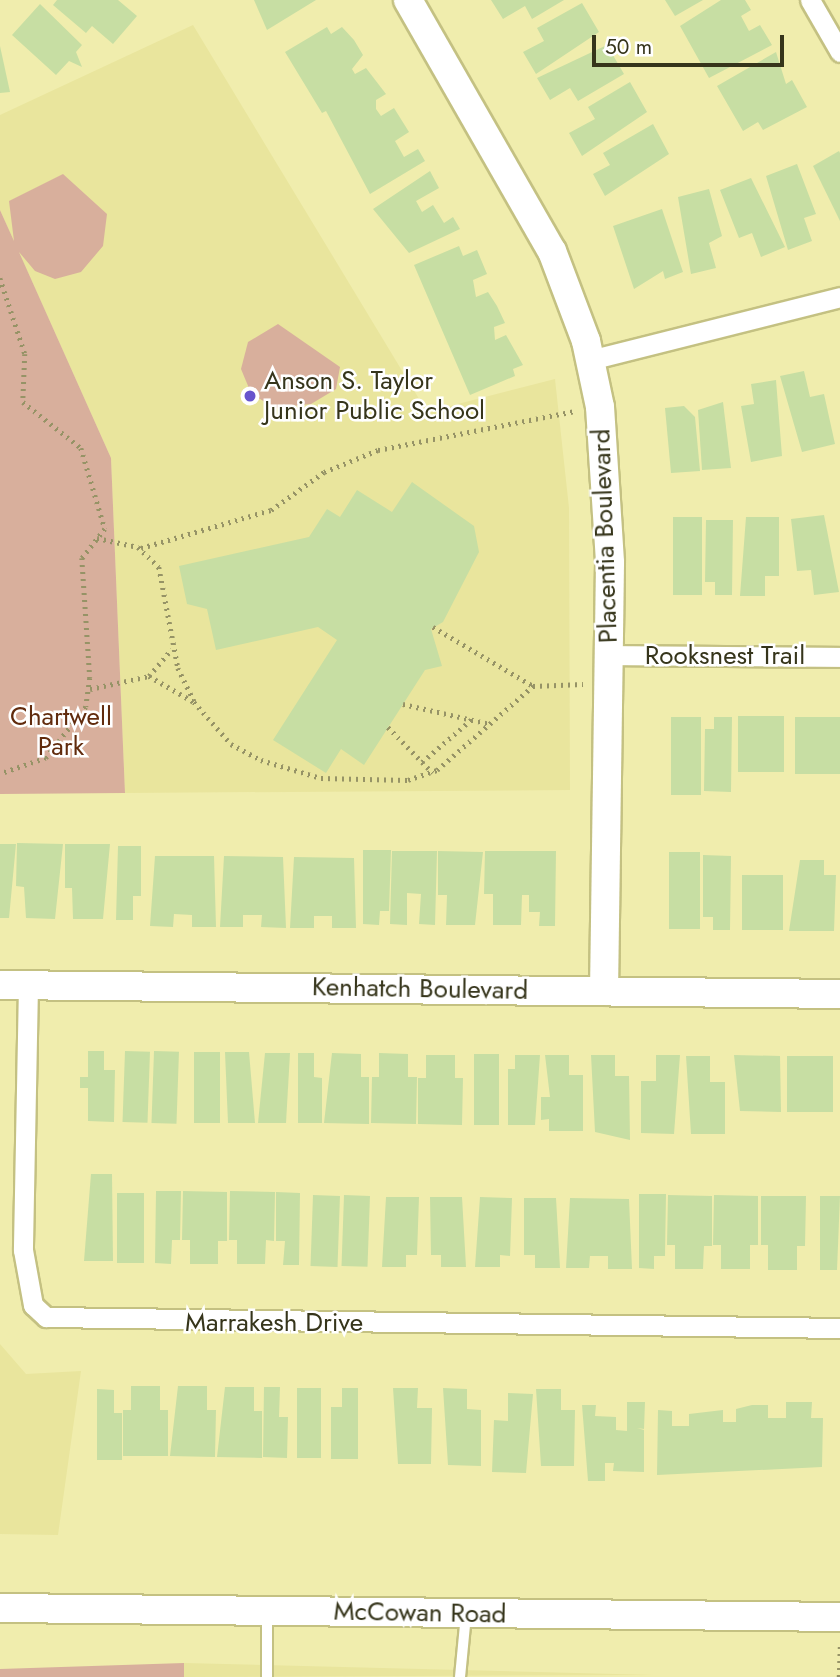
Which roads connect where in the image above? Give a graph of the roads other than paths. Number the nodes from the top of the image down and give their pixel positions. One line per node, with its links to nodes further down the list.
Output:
1 (408, 0): 5 (street, Placentia Boulevard)
2 (810, 0): 3 (street)
3 (840, 52)
4 (840, 297): 5 (street)
5 (590, 360): 6 (street, Placentia Boulevard)
6 (610, 655): 7 (street, Rooksnest Trail); 9 (street, Placentia Boulevard)
7 (840, 657)
8 (14, 985): 9 (street, Kenhatch Boulevard); 11 (street, Marrakesh Drive)
9 (604, 991): 10 (street, Kenhatch Boulevard)
10 (840, 994)
11 (840, 1328)
12 (0, 1608): 13 (street, McCowan Road)
13 (267, 1611): 14 (street, McCowan Road); 16 (lane)
14 (466, 1613): 15 (street, McCowan Road); 17 (lane)
15 (840, 1617)
16 (267, 1677)
17 (460, 1677)

